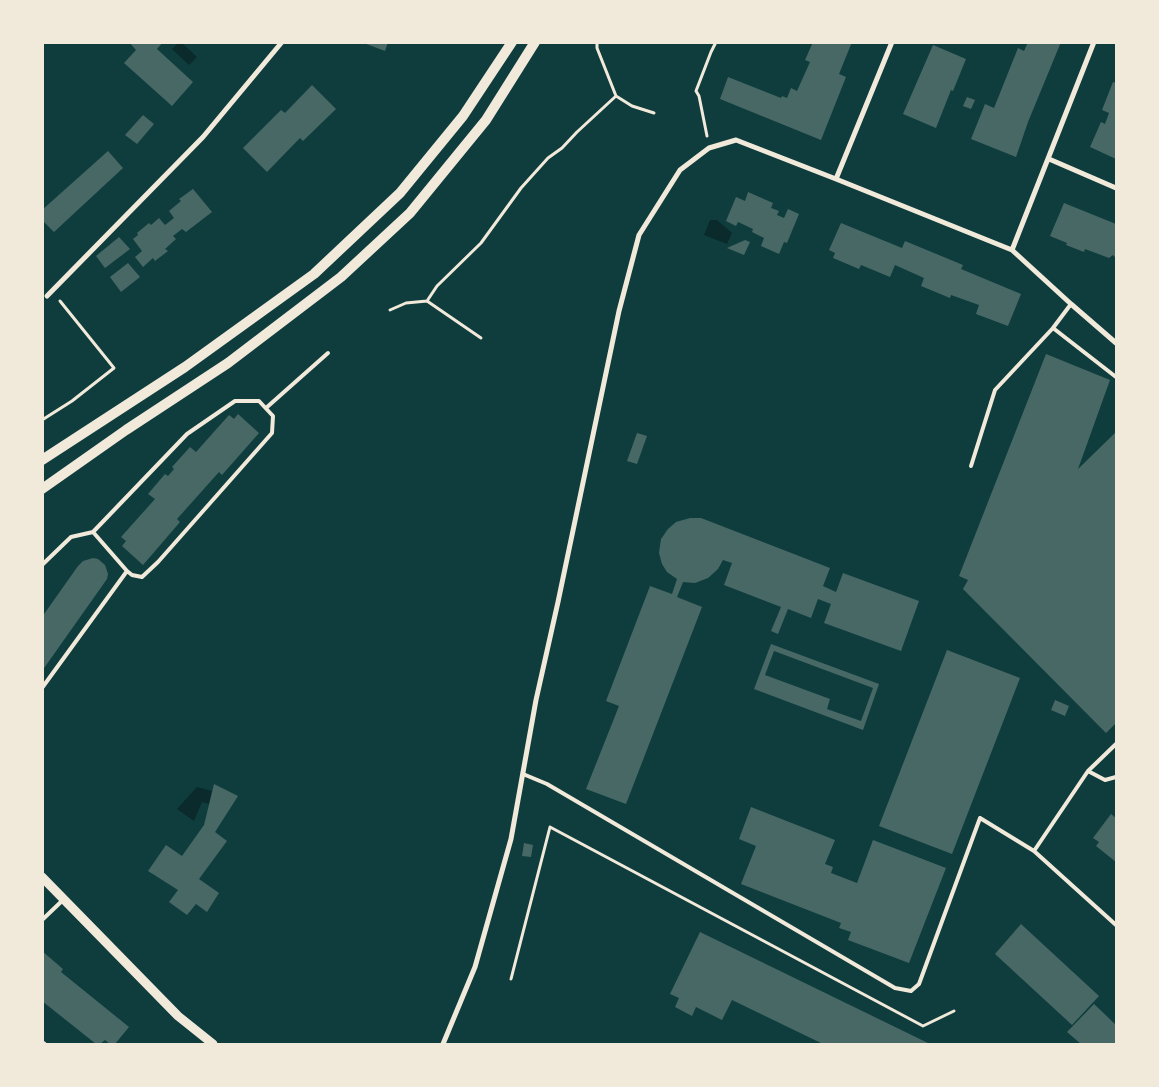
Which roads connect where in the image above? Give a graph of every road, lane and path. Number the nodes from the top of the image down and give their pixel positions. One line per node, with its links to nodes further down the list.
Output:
1 (282, 42): 15 (street)
2 (512, 42): 27 (main road)
3 (535, 42): 29 (main road)
4 (597, 42): 8 (path)
5 (716, 42): 10 (path)
6 (892, 42): 12 (street)
7 (1094, 42): 11 (street)
8 (616, 96): 9 (path); 17 (path)
9 (654, 113)
10 (709, 148): 12 (street); 36 (street)
11 (1049, 159): 13 (street); 14 (street)
12 (836, 179): 14 (street)
13 (1116, 188)
14 (1012, 250): 18 (street)
15 (52, 291): 16 (street); 26 (path)
16 (47, 296)
17 (427, 301): 19 (path); 21 (path)
18 (1071, 304): 20 (lane); 22 (street)
19 (390, 310)
20 (1053, 328): 24 (lane); 28 (lane)
21 (480, 338)
22 (1116, 343)
23 (328, 353): 25 (lane)
24 (1116, 377)
25 (266, 408): 30 (lane); 32 (lane)
26 (42, 420)
27 (42, 460)
28 (971, 466)
29 (42, 489)
30 (93, 532): 31 (lane); 32 (lane)
31 (42, 565)
32 (127, 571): 33 (lane)
33 (42, 688)
34 (1116, 744): 35 (lane)
35 (1088, 771): 37 (lane); 38 (lane)
36 (523, 774): 38 (lane); 46 (street)
37 (1116, 777)
38 (1034, 851): 42 (lane)
39 (42, 877): 40 (street)
40 (63, 900): 41 (lane); 45 (street)
41 (42, 920)
42 (1116, 925)
43 (511, 979): 44 (path)
44 (954, 1011)
45 (213, 1044)
46 (443, 1044)

